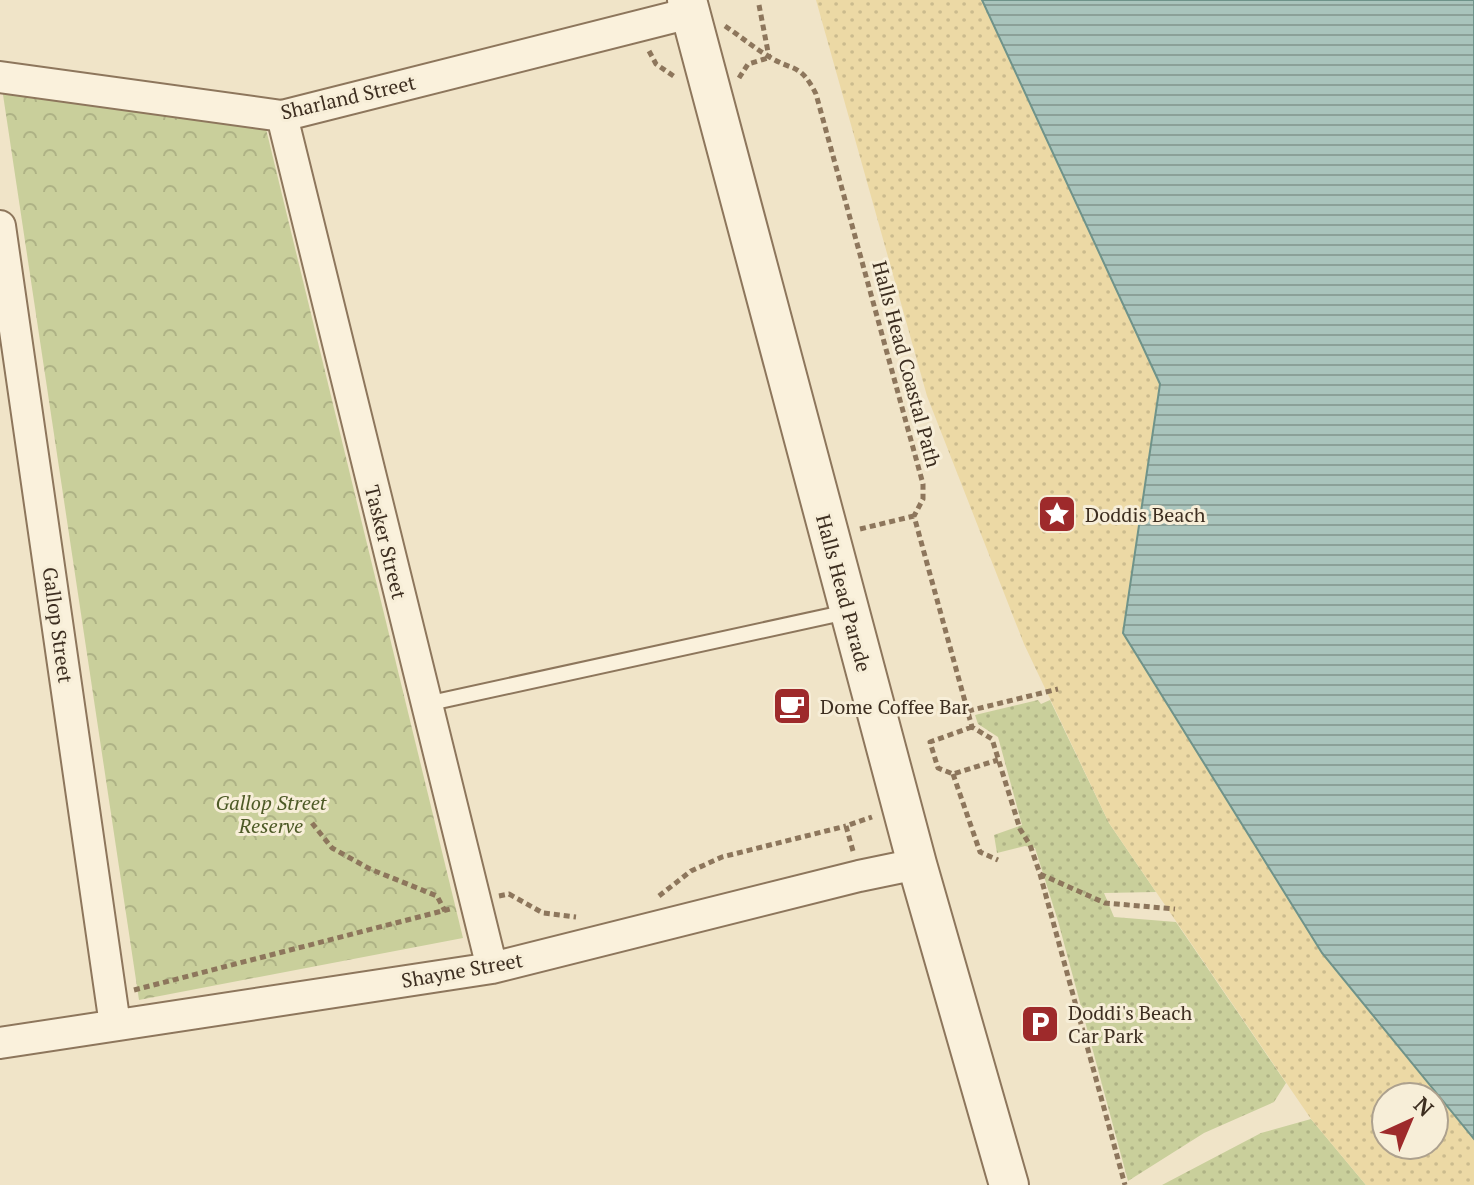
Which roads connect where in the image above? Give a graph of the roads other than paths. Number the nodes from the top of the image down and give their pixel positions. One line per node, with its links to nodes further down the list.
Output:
1 (700, 12): 3 (street, Sharland Street); 5 (street, Halls Head Parade)
2 (0, 77): 3 (street, Sharland Street)
3 (282, 116): 6 (street, Tasker Street)
4 (0, 226): 9 (street, Gallop Street)
5 (849, 612): 6 (lane); 7 (street, Halls Head Parade)
6 (426, 704): 8 (street, Tasker Street)
7 (917, 864): 8 (street, Shayne Street); 11 (street, Halls Head Parade)
8 (492, 968): 9 (street, Shayne Street)
9 (115, 1025): 10 (street, Shayne Street)
10 (0, 1043)
11 (1009, 1185)

